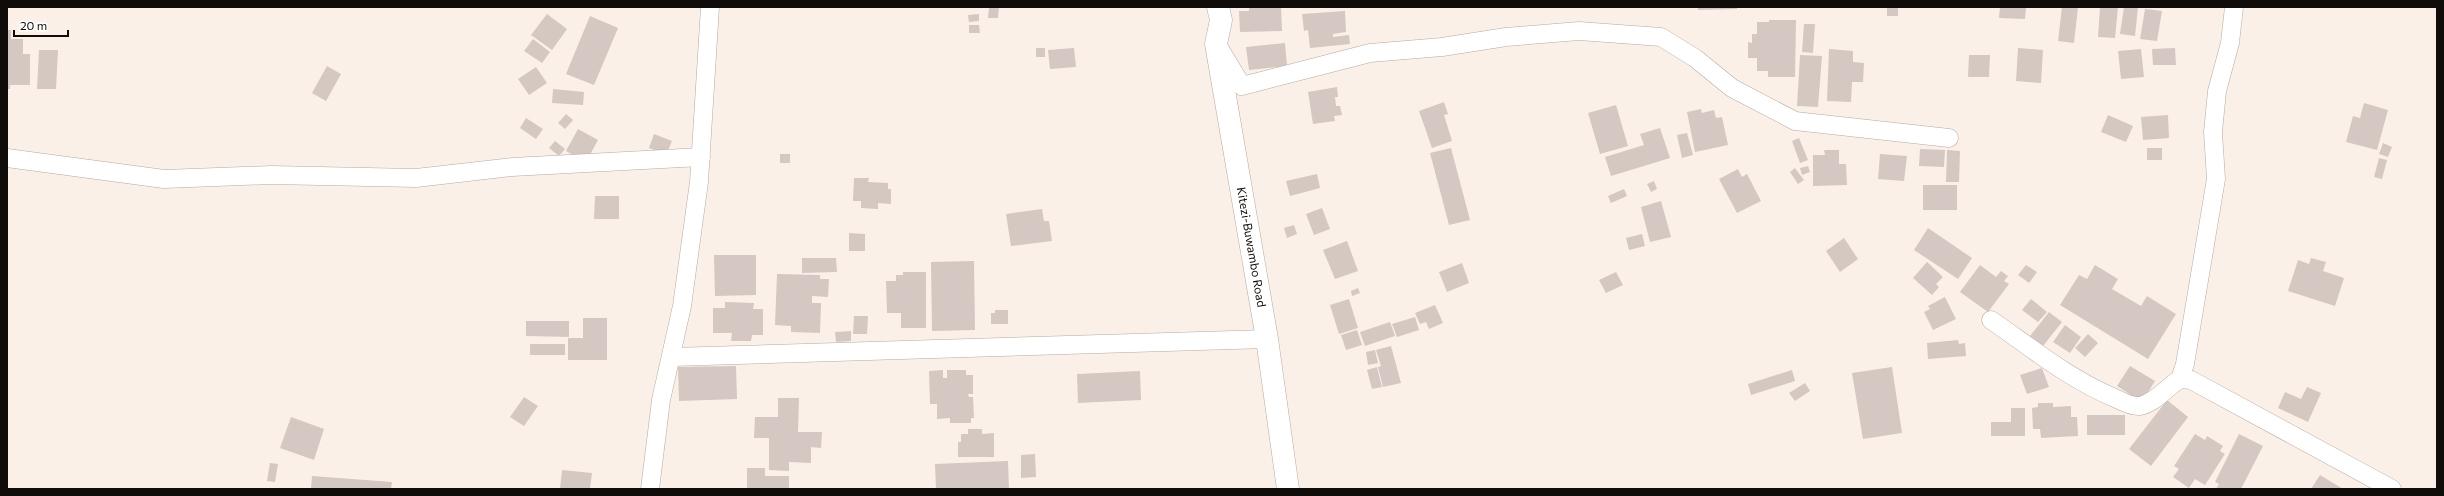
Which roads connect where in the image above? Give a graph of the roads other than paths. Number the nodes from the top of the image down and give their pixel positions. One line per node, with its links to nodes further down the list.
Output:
1 (710, 7): 7 (street)
2 (1218, 7): 4 (street, Kitezi-Buwambo Road)
3 (2234, 7): 11 (street)
4 (1216, 44): 5 (street); 9 (street, Kitezi-Buwambo Road)
5 (1950, 138)
6 (7, 158): 7 (street)
7 (701, 158): 10 (street)
8 (1991, 320): 11 (street)
9 (1267, 339): 10 (street); 13 (street, Kitezi-Buwambo Road)
10 (671, 357): 12 (street)
11 (2180, 379): 14 (street)
12 (650, 489)
13 (1288, 489)
14 (2392, 489)

